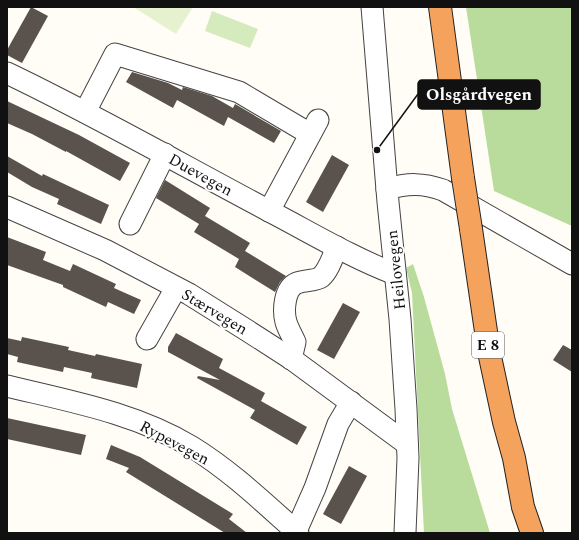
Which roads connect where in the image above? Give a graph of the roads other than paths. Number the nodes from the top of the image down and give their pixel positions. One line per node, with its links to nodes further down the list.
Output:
1 (372, 7): 6 (street, Heilovegen)
2 (440, 7): 19 (highway, E 8, bridge)
3 (7, 73): 4 (street, Duevegen)
4 (85, 112): 5 (street, Duevegen); 8 (street)
5 (165, 154): 8 (street, Duevegen); 9 (street)
6 (387, 188): 11 (street); 12 (street, Heilovegen)
7 (7, 207): 13 (street, Stærvegen)
8 (269, 210): 10 (street, Duevegen)
9 (130, 224)
10 (338, 247): 12 (street, Duevegen); 15 (street)
11 (572, 264)
12 (395, 274): 18 (street, Heilovegen)
13 (176, 288): 14 (street); 15 (street, Stærvegen)
14 (147, 339)
15 (291, 359): 17 (street, Stærvegen)
16 (7, 386): 20 (street, Rypevegen)
17 (351, 402): 18 (street, Stærvegen); 20 (street)
18 (407, 444): 21 (street, Heilovegen)
19 (514, 458): 22 (highway, E 8); 23 (highway, E 8)
20 (297, 532)
21 (405, 533)
22 (532, 533)
23 (545, 533)

